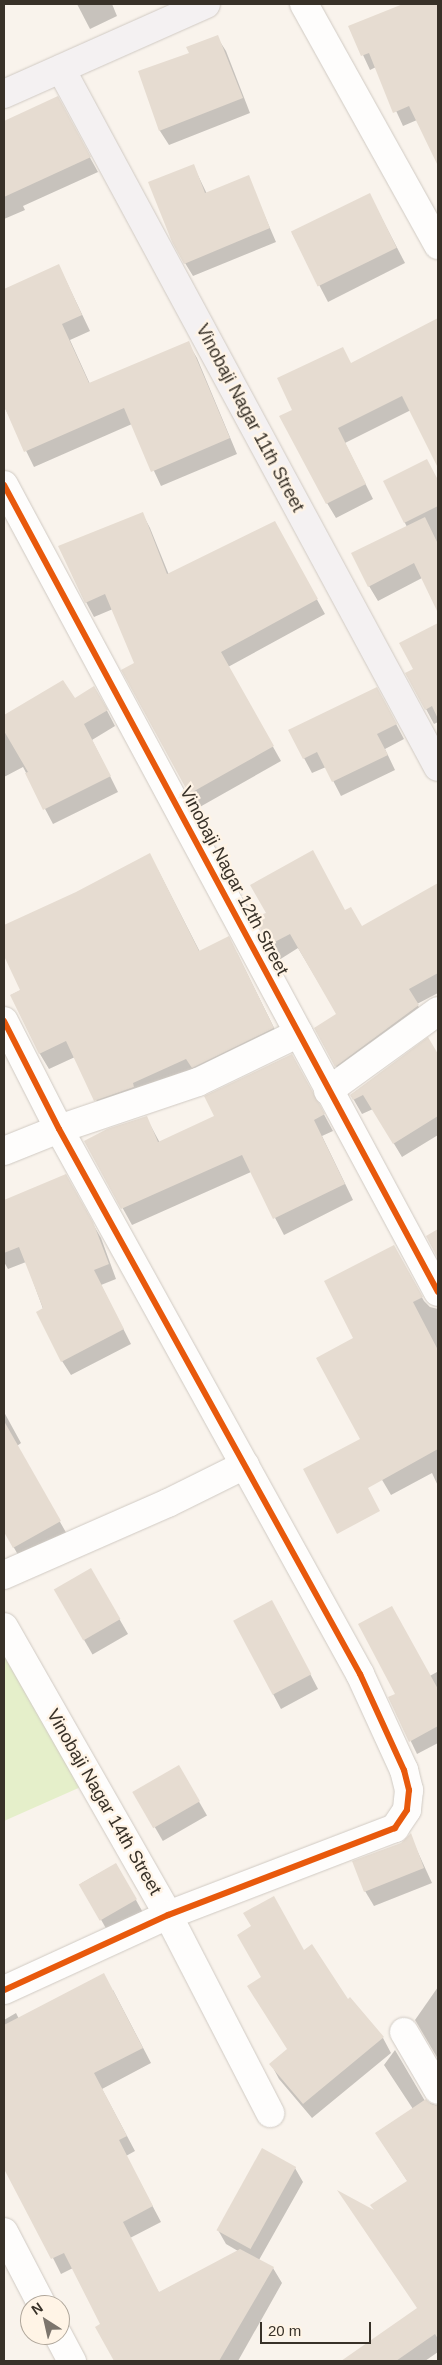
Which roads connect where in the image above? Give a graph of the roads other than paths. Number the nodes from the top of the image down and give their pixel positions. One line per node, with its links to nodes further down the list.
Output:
1 (206, 4): 3 (street)
2 (304, 4): 5 (street)
3 (61, 69): 4 (street); 7 (street, Vinobaji Nagar 11th Street)
4 (4, 94)
5 (438, 245)
6 (4, 485): 10 (street, Vinobaji Nagar 12th Street)
7 (438, 767)
8 (438, 1011): 11 (street)
9 (4, 1021): 12 (street)
10 (299, 1033): 11 (street, Vinobaji Nagar 12th Street); 12 (street)
11 (328, 1091): 14 (street, Vinobaji Nagar 12th Street)
12 (59, 1129): 13 (street); 15 (street)
13 (4, 1151)
14 (438, 1292)
15 (245, 1465): 16 (street); 18 (street)
16 (4, 1575)
17 (4, 1627): 18 (street, Vinobaji Nagar 14th Street)
18 (168, 1915): 19 (street); 22 (street, Vinobaji Nagar 14th Street)
19 (4, 1990)
20 (404, 2032): 21 (street)
21 (438, 2090)
22 (270, 2113)
23 (4, 2232): 24 (street)
24 (37, 2295)
25 (63, 2345): 26 (street)
26 (72, 2361)

